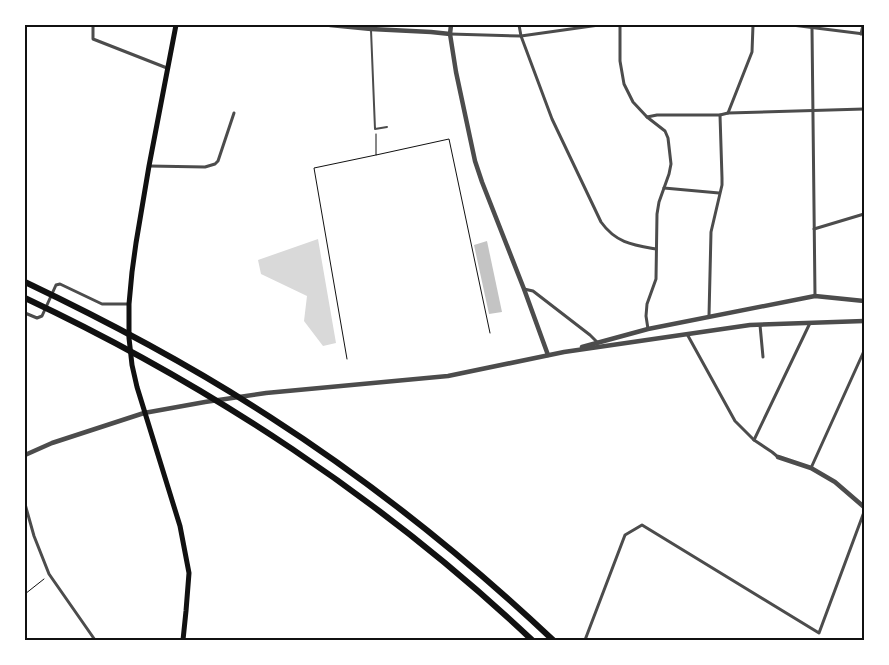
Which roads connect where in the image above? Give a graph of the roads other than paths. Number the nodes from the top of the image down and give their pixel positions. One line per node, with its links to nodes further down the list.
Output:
1 (93, 25): 16 (street)
2 (176, 25): 16 (main road)
3 (330, 25): 12 (street)
4 (451, 25): 13 (street)
5 (519, 25): 15 (street)
6 (599, 25): 15 (street)
7 (620, 25): 22 (street)
8 (753, 25): 20 (street)
9 (792, 25): 11 (street)
10 (863, 25): 14 (street)
11 (812, 28): 14 (street); 18 (street)
12 (371, 29): 13 (street); 23 (lane)
13 (450, 34): 15 (street); 31 (street)
14 (863, 34)
15 (520, 36): 29 (street)
16 (168, 68): 24 (main road)
17 (864, 109): 18 (street)
18 (813, 110): 20 (street); 28 (street)
19 (234, 113): 24 (street)
20 (728, 113): 21 (street)
21 (720, 115): 22 (street); 26 (street)
22 (647, 117): 25 (street)
23 (387, 127)
24 (149, 166): 35 (main road)
25 (664, 188): 26 (street); 29 (street)
26 (719, 193): 37 (street)
27 (864, 214): 28 (street)
28 (814, 229): 32 (street)
29 (656, 249): 41 (street)
30 (25, 282): 59 (highway)
31 (524, 289): 43 (street); 46 (street)
32 (815, 296): 34 (street); 37 (street)
33 (25, 298): 58 (highway)
34 (864, 301)
35 (129, 304): 36 (street); 48 (main road)
36 (25, 313)
37 (709, 316): 41 (street)
38 (864, 321): 39 (street)
39 (811, 323): 40 (street); 49 (street)
40 (760, 325): 42 (street); 47 (street)
41 (648, 328): 43 (street)
42 (687, 334): 45 (street); 49 (street)
43 (598, 343): 45 (street)
44 (864, 351): 52 (street)
45 (564, 352): 46 (street)
46 (548, 355): 48 (street)
47 (763, 357)
48 (144, 413): 50 (street); 57 (main road)
49 (754, 440): 51 (street)
50 (25, 455)
51 (778, 457): 52 (street)
52 (811, 468): 54 (street)
53 (25, 504): 56 (street)
54 (864, 507)
55 (864, 512): 60 (street)
56 (95, 640)
57 (183, 640)
58 (532, 640)
59 (553, 640)
60 (585, 640)

